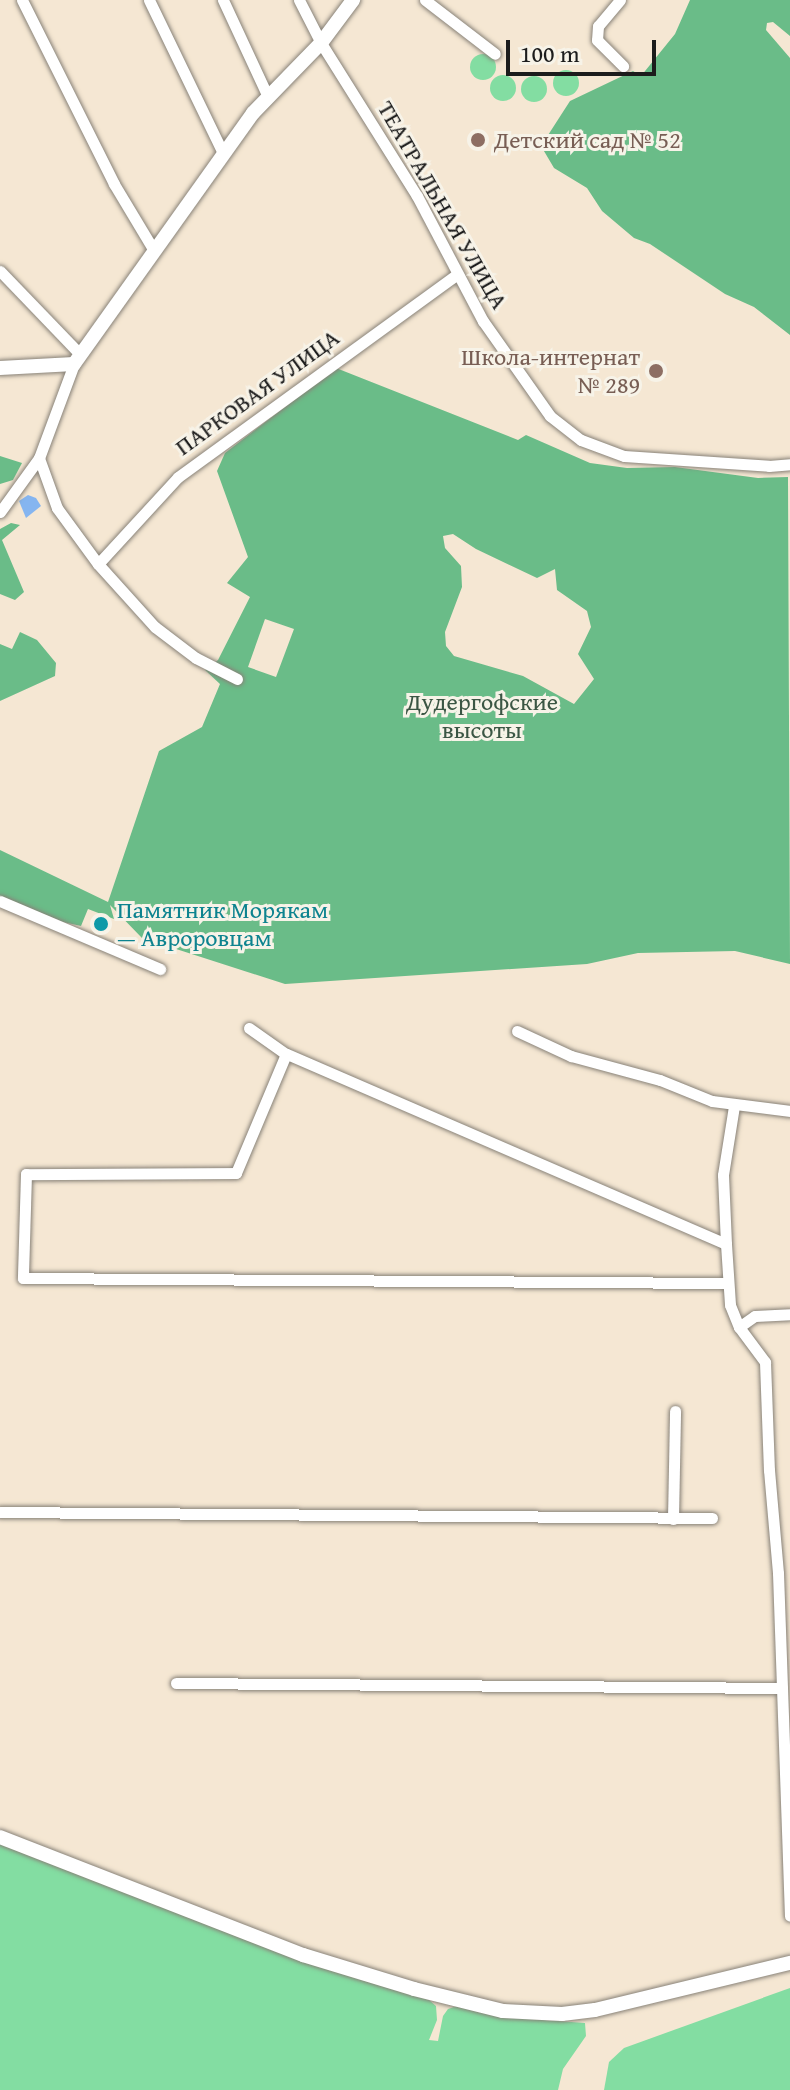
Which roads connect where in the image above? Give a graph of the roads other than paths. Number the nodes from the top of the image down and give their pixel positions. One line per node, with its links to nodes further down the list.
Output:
1 (22, 0): 13 (street)
2 (149, 0): 12 (street)
3 (223, 0): 11 (street)
4 (299, 0): 8 (street, ТЕАТРАЛЬНАЯ УЛИЦА)
5 (353, 0): 8 (street)
6 (425, 0): 9 (street)
7 (620, 0): 10 (street)
8 (321, 43): 11 (street); 15 (street, ТЕАТРАЛЬНАЯ УЛИЦА)
9 (495, 54)
10 (623, 66)
11 (268, 97): 12 (street)
12 (223, 153): 13 (street)
13 (153, 249): 16 (street)
14 (0, 271): 16 (street)
15 (457, 274): 19 (street, ТЕАТРАЛЬНАЯ УЛИЦА); 21 (street, ПАРКОВАЯ УЛИЦА)
16 (77, 359): 17 (street); 18 (street)
17 (0, 368)
18 (39, 458): 20 (street); 21 (street)
19 (790, 464)
20 (0, 512)
21 (98, 564): 22 (street)
22 (237, 679)
23 (0, 901): 24 (street)
24 (160, 969)
25 (249, 1028): 27 (street)
26 (517, 1031): 28 (street)
27 (286, 1054): 30 (street); 31 (street)
28 (734, 1106): 29 (street); 30 (street)
29 (790, 1111)
30 (726, 1244): 31 (street)
31 (728, 1283): 33 (street)
32 (790, 1314): 33 (street)
33 (739, 1327): 39 (street)
34 (675, 1411): 37 (street)
35 (0, 1512): 37 (street)
36 (712, 1518): 37 (street)
37 (673, 1519)
38 (176, 1683): 39 (street)
39 (782, 1688): 41 (street)
40 (0, 1837): 42 (street)
41 (790, 1916)
42 (790, 1963)

